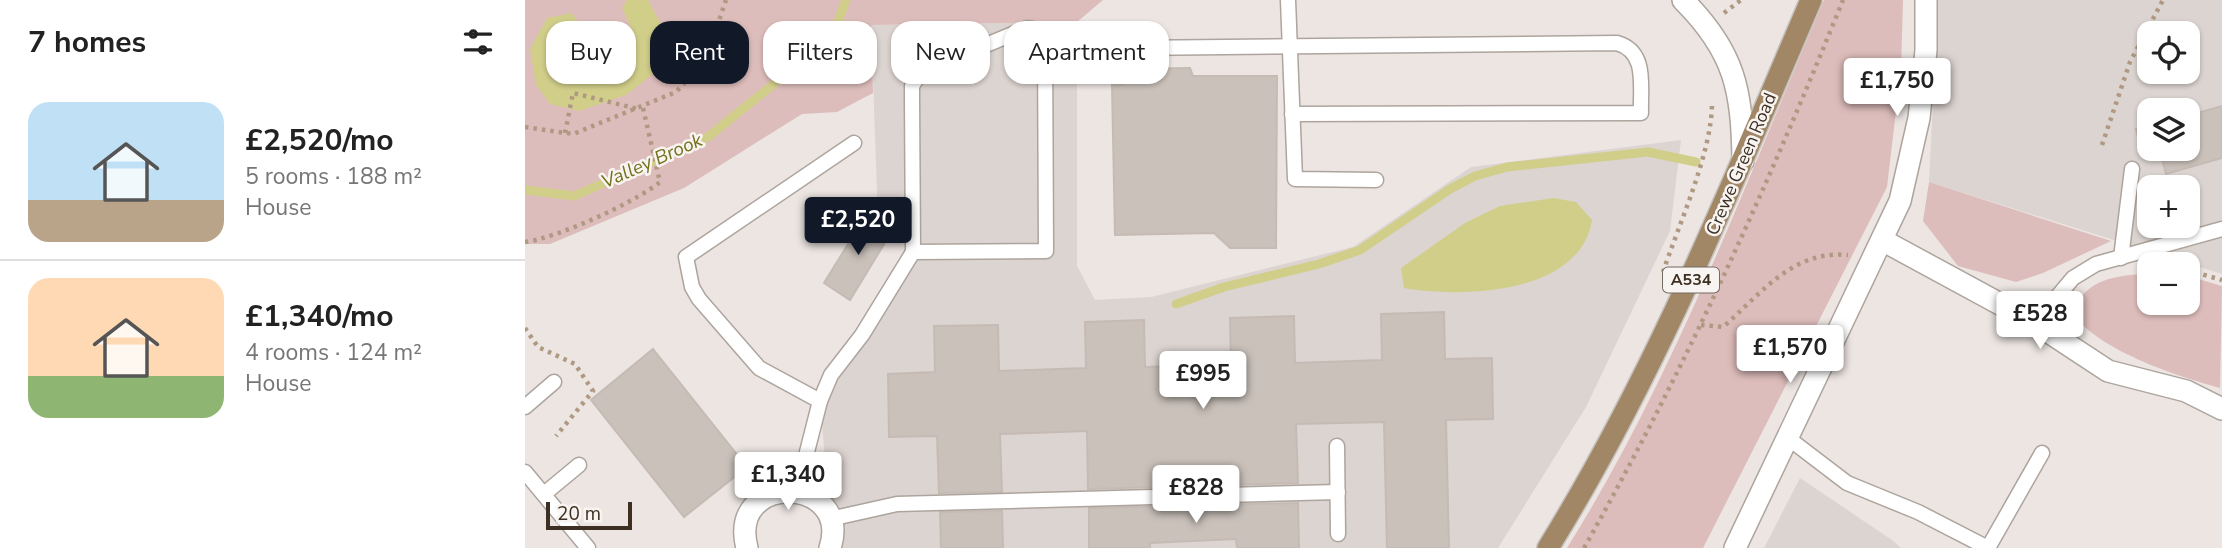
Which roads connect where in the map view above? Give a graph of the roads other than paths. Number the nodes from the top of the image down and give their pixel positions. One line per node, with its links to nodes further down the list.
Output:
1 (1288, 0): 5 (lane)
2 (1683, 0): 9 (street)
3 (1811, 0): 9 (main road, Crewe Green Road / A534)
4 (1926, 0): 13 (street)
5 (1290, 47): 6 (lane); 7 (lane); 7 (lane)
6 (1169, 48)
7 (1292, 114): 11 (lane)
8 (854, 143): 18 (lane)
9 (1743, 163): 34 (main road, Crewe Green Road / A534)
10 (2131, 169): 15 (lane)
11 (1376, 180)
12 (2222, 229): 15 (lane)
13 (1878, 248): 16 (street); 21 (street)
14 (913, 252): 14 (lane); 18 (lane)
15 (2121, 258): 16 (lane)
16 (2035, 323): 20 (street)
17 (554, 382): 19 (lane)
18 (820, 401): 26 (lane)
19 (525, 407)
20 (2222, 409)
21 (1788, 439): 23 (lane); 35 (street)
22 (1337, 446): 27 (lane)
23 (2042, 453)
24 (579, 465): 28 (lane)
25 (525, 472): 28 (lane)
26 (797, 491): 29 (street); 32 (street)
27 (1338, 492): 29 (lane); 30 (lane)
28 (544, 494): 31 (lane)
29 (830, 519): 33 (street)
30 (1338, 534)
31 (588, 548)
32 (747, 548)
33 (830, 548)
34 (1548, 548)
35 (1735, 548)

